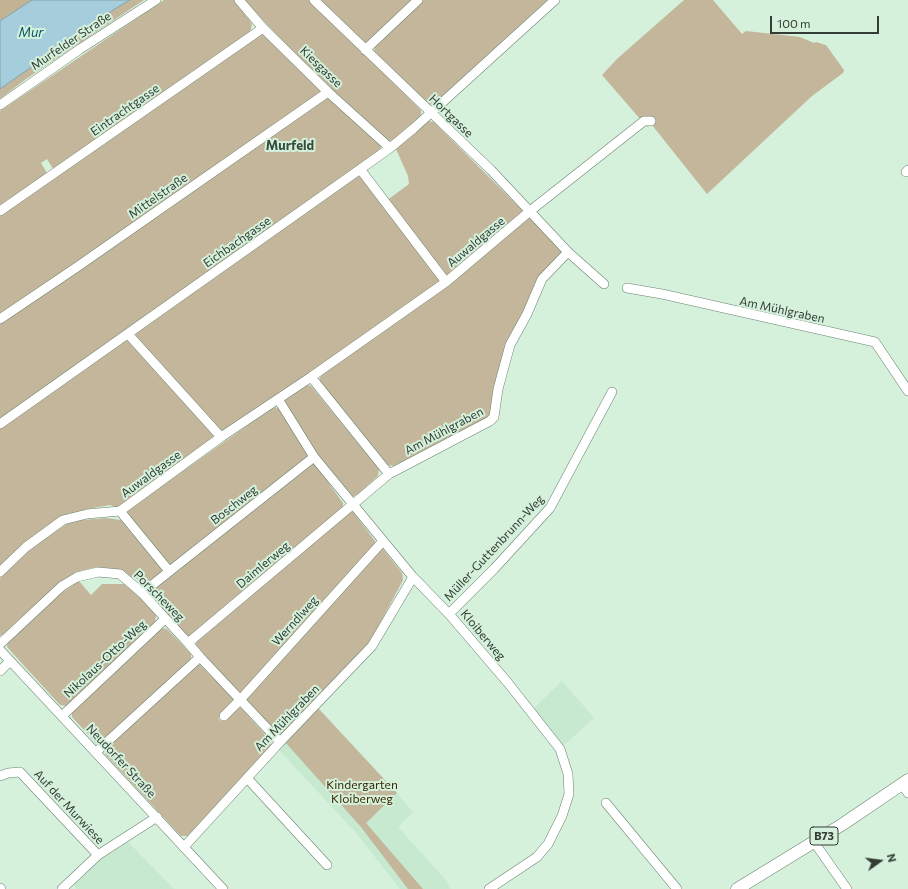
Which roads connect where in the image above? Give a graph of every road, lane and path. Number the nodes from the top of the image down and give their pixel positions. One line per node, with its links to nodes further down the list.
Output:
1 (156, 0): 9 (street, Murfelder Straße)
2 (239, 0): 6 (street, Kiesgasse)
3 (314, 0): 7 (street, Hortgasse)
4 (418, 0): 7 (street)
5 (556, 0): 10 (street, Eichbachgasse)
6 (263, 28): 8 (street, Kiesgasse); 14 (street, Eintrachtgasse)
7 (365, 50): 10 (street, Hortgasse)
8 (328, 92): 12 (street, Kiesgasse); 20 (street, Mittelstraße)
9 (0, 104)
10 (431, 113): 12 (street, Eichbachgasse); 15 (street, Hortgasse)
11 (651, 121): 15 (street, Auwaldgasse)
12 (390, 148): 13 (street, Eichbachgasse)
13 (360, 169): 17 (street); 21 (street, Eichbachgasse)
14 (0, 210)
15 (530, 211): 16 (street, Hortgasse); 17 (street, Auwaldgasse)
16 (568, 252): 18 (street); 29 (street, Am Mühlgraben)
17 (446, 282): 22 (street, Auwaldgasse)
18 (604, 284)
19 (627, 288): 23 (street, Am Mühlgraben)
20 (0, 319)
21 (128, 334): 26 (street, Eichbachgasse); 27 (street)
22 (311, 377): 25 (street, Auwaldgasse); 29 (street)
23 (908, 391)
24 (612, 392): 37 (street, Müller-Guttenbrunn-Weg)
25 (278, 399): 27 (street, Auwaldgasse); 28 (street, Kloiberweg)
26 (0, 424)
27 (221, 437): 31 (street, Auwaldgasse)
28 (314, 457): 30 (street, Kloiberweg); 33 (street, Boschweg)
29 (389, 474): 30 (street, Am Mühlgraben)
30 (353, 504): 32 (street, Kloiberweg); 39 (street, Daimlerweg)
31 (120, 511): 33 (street); 34 (street, Auwaldgasse)
32 (383, 541): 35 (street, Kloiberweg); 45 (street, Werndlweg)
33 (169, 571): 36 (street, Boschweg)
34 (0, 572)
35 (412, 577): 37 (street, Kloiberweg); 48 (street, Am Mühlgraben)
36 (142, 593): 38 (street, Porscheweg); 40 (street, Porscheweg)
37 (449, 614): 61 (street, Kloiberweg)
38 (165, 619): 39 (street, Porscheweg); 46 (street, Nikolaus-Otto-Weg)
39 (188, 643): 42 (street, Porscheweg)
40 (0, 644)
41 (0, 650): 43 (street, Neudorfer Straße)
42 (200, 657): 45 (street, Porscheweg); 49 (street)
43 (10, 661): 44 (street); 46 (street, Neudorfer Straße)
44 (0, 671)
45 (240, 700): 47 (street, Werndlweg); 48 (street, Porscheweg)
46 (62, 716): 49 (street, Neudorfer Straße)
47 (224, 716)
48 (280, 742): 51 (street, Am Mühlgraben)
49 (96, 752): 54 (street, Neudorfer Straße)
50 (0, 776): 57 (street, Auf der Murwiese)
51 (247, 778): 56 (street, Am Mühlgraben); 58 (street)
52 (906, 786): 55 (main road, B73)
53 (606, 803): 62 (street)
54 (157, 817): 56 (street, Neudorfer Straße); 57 (street)
55 (814, 842): 63 (main road, B73); 64 (street)
56 (184, 847): 60 (street, Neudorfer Straße)
57 (98, 855): 59 (street)
58 (327, 865)
59 (62, 889)
60 (223, 889)
61 (489, 889)
62 (677, 889)
63 (737, 889)
64 (847, 889)

